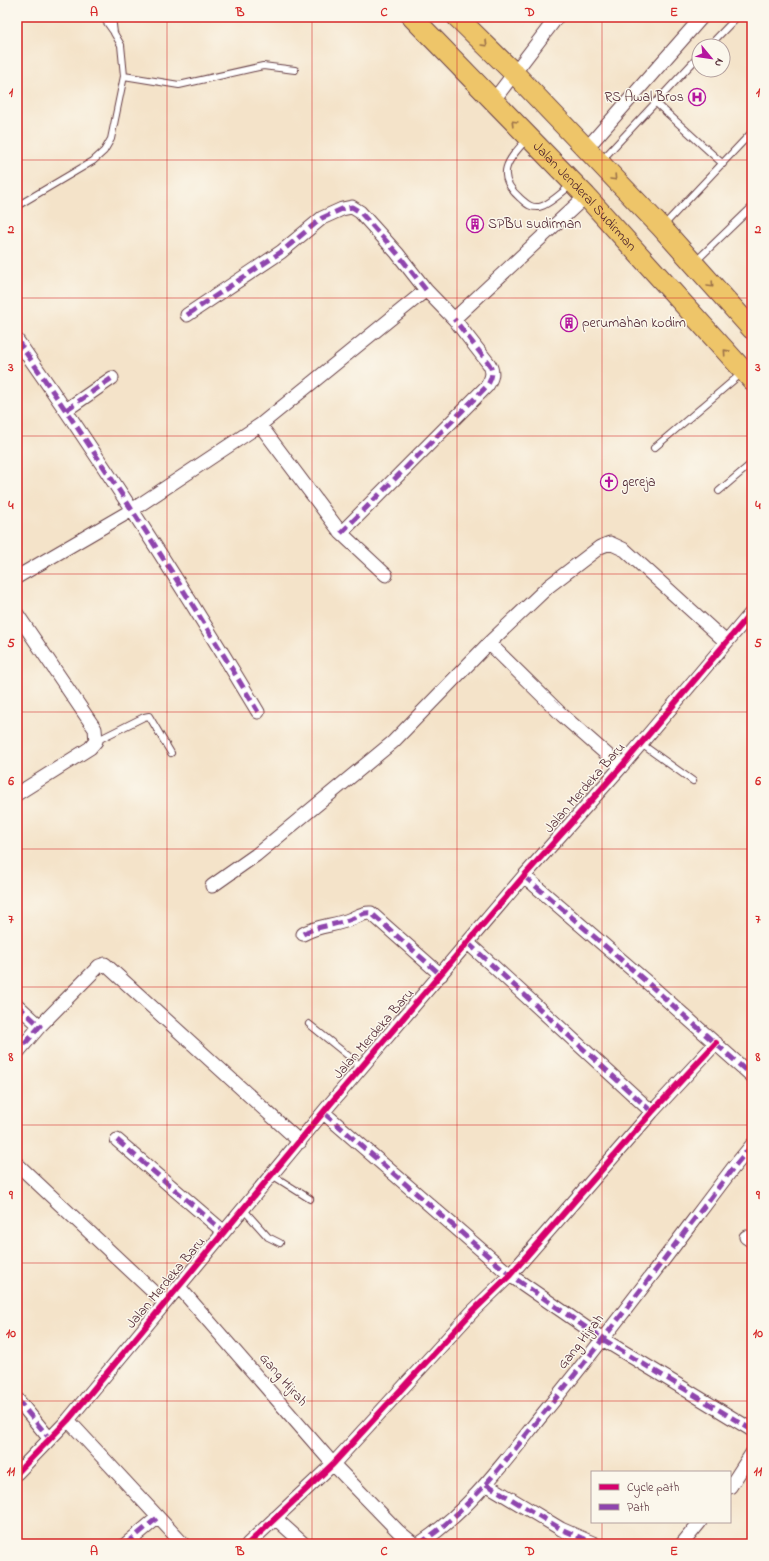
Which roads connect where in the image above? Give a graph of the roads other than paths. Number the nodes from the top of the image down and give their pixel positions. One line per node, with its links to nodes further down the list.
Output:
1 (103, 17): 8 (lane)
2 (112, 17): 8 (lane)
3 (412, 17): 14 (main road, Jalan Jenderal Sudirman)
4 (457, 17): 12 (main road, one-way to 12)
5 (557, 17): 12 (street)
6 (702, 17): 18 (street)
7 (737, 17): 9 (lane)
8 (114, 33): 13 (lane)
9 (717, 38)
10 (691, 64): 15 (lane)
11 (295, 70): 13 (lane)
12 (515, 74): 14 (street); 18 (main road)
13 (124, 76): 21 (lane)
14 (493, 101): 17 (main road, Jalan Jenderal Sudirman, one-way to 14)
15 (655, 102): 18 (lane); 19 (lane)
16 (752, 132): 19 (lane)
17 (528, 138): 20 (main road, Jalan Jenderal Sudirman); 20 (lane)
18 (593, 156): 23 (main road, one-way to 23)
19 (723, 164): 23 (lane)
20 (579, 190): 27 (street); 30 (main road, Jalan Jenderal Sudirman, one-way to 20)
21 (17, 206)
22 (752, 206): 24 (lane)
23 (661, 227): 24 (main road)
24 (692, 264): 28 (main road, one-way to 28)
25 (426, 290): 26 (street); 27 (street); 33 (street)
26 (187, 315)
27 (454, 320): 38 (street)
28 (752, 329)
29 (17, 340): 32 (street)
30 (748, 376): 34 (lane)
31 (112, 378): 32 (street)
32 (66, 410): 37 (street)
33 (260, 425): 37 (street); 38 (street)
34 (654, 448)
35 (752, 463): 36 (lane)
36 (718, 491)
37 (132, 510): 40 (street); 45 (street)
38 (340, 533): 39 (street)
39 (386, 575)
40 (17, 577)
41 (752, 612): 43 (street, Jalan Merdeka Baru)
42 (17, 614): 46 (street)
43 (726, 642): 44 (street); 47 (street, Jalan Merdeka Baru)
44 (489, 643): 49 (street); 53 (street)
45 (258, 712)
46 (96, 741): 48 (lane); 51 (street)
47 (640, 742): 49 (street, Jalan Merdeka Baru); 50 (lane)
48 (171, 753)
49 (621, 767): 52 (street, Jalan Merdeka Baru)
50 (693, 781)
51 (17, 794)
52 (524, 876): 55 (street, Jalan Merdeka Baru); 60 (street)
53 (212, 886)
54 (303, 934): 56 (street)
55 (468, 943): 56 (street, Jalan Merdeka Baru); 64 (street)
56 (441, 975): 62 (street, Jalan Merdeka Baru)
57 (17, 1005): 59 (street)
58 (309, 1024): 62 (lane)
59 (40, 1026): 61 (street); 67 (street)
60 (716, 1043): 63 (street); 64 (street)
61 (17, 1053)
62 (362, 1067): 65 (street, Jalan Merdeka Baru)
63 (752, 1076)
64 (652, 1112): 75 (street)
65 (324, 1113): 67 (street, Jalan Merdeka Baru); 75 (street)
66 (117, 1140): 73 (street)
67 (300, 1142): 70 (street, Jalan Merdeka Baru)
68 (752, 1145): 78 (street, Gang Hijrah)
69 (17, 1164): 77 (street)
70 (272, 1175): 71 (lane); 72 (street, Jalan Merdeka Baru)
71 (310, 1199)
72 (243, 1209): 73 (street, Jalan Merdeka Baru); 74 (lane)
73 (224, 1232): 76 (street, Jalan Merdeka Baru)
74 (280, 1243)
75 (510, 1275): 78 (street); 84 (street)
76 (179, 1287): 77 (street, Jalan Merdeka Baru); 84 (street, Gang Hijrah)
77 (165, 1303): 80 (street, Jalan Merdeka Baru)
78 (604, 1340): 81 (street); 86 (street, Gang Hijrah)
79 (17, 1399): 82 (street)
80 (68, 1420): 82 (street, Jalan Merdeka Baru); 88 (street)
81 (752, 1430)
82 (50, 1438): 85 (street, Jalan Merdeka Baru)
83 (752, 1453): 87 (street)
84 (333, 1464): 89 (street); 95 (street, Gang Hijrah)
85 (17, 1474)
86 (486, 1484): 96 (street, Gang Hijrah); 97 (street)
87 (731, 1485)
88 (158, 1518): 91 (street); 92 (street)
89 (275, 1518): 93 (street); 94 (street)
90 (699, 1523): 98 (street)
91 (126, 1544)
92 (183, 1544)
93 (248, 1544)
94 (304, 1544)
95 (414, 1544)
96 (419, 1544)
97 (595, 1544)
98 (682, 1544)

